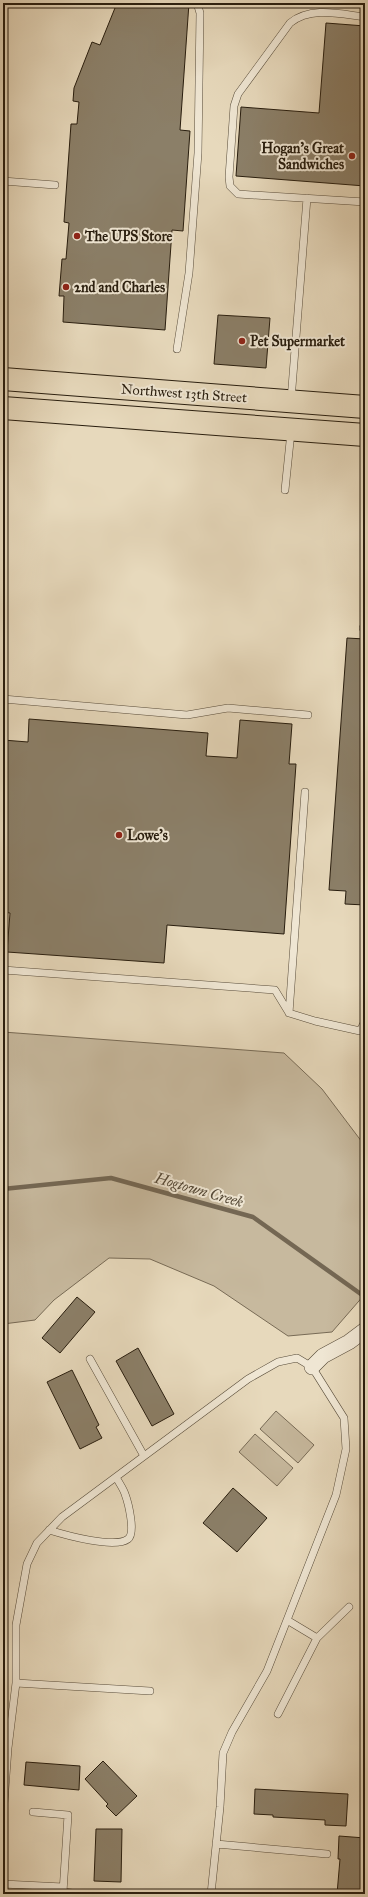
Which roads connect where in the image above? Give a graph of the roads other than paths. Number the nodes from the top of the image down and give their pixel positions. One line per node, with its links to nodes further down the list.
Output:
1 (197, 3): 7 (lane)
2 (365, 17): 5 (lane)
3 (3, 181): 4 (lane)
4 (55, 185)
5 (308, 198): 6 (lane); 9 (lane)
6 (365, 202)
7 (177, 349)
8 (3, 379): 9 (main road, Northwest 13th Street)
9 (291, 401): 10 (main road, Northwest 13th Street); 12 (main road)
10 (355, 406): 13 (main road)
11 (3, 408): 12 (main road, Northwest 13th Street)
12 (228, 424): 13 (main road, Northwest 13th Street)
13 (292, 429): 14 (main road, Northwest 13th Street); 15 (lane)
14 (365, 435)
15 (285, 490)
16 (3, 699): 17 (lane)
17 (308, 715)
18 (305, 792): 20 (lane)
19 (3, 970): 20 (lane)
20 (289, 1013): 21 (lane)
21 (365, 1021)
22 (365, 1330): 24 (street)
23 (90, 1359): 25 (lane)
24 (312, 1367): 25 (lane); 29 (lane)
25 (144, 1456): 26 (lane)
26 (116, 1478): 27 (lane); 27 (lane)
27 (49, 1530): 31 (lane)
28 (349, 1607): 30 (lane)
29 (287, 1620): 30 (lane); 36 (lane)
30 (317, 1638): 33 (lane)
31 (16, 1683): 32 (lane); 35 (lane)
32 (150, 1691)
33 (278, 1714)
34 (33, 1812): 39 (lane)
35 (3, 1817)
36 (216, 1844): 37 (lane); 41 (lane)
37 (327, 1854)
38 (3, 1884): 39 (lane)
39 (63, 1887): 40 (lane)
40 (81, 1894)
41 (211, 1894)

